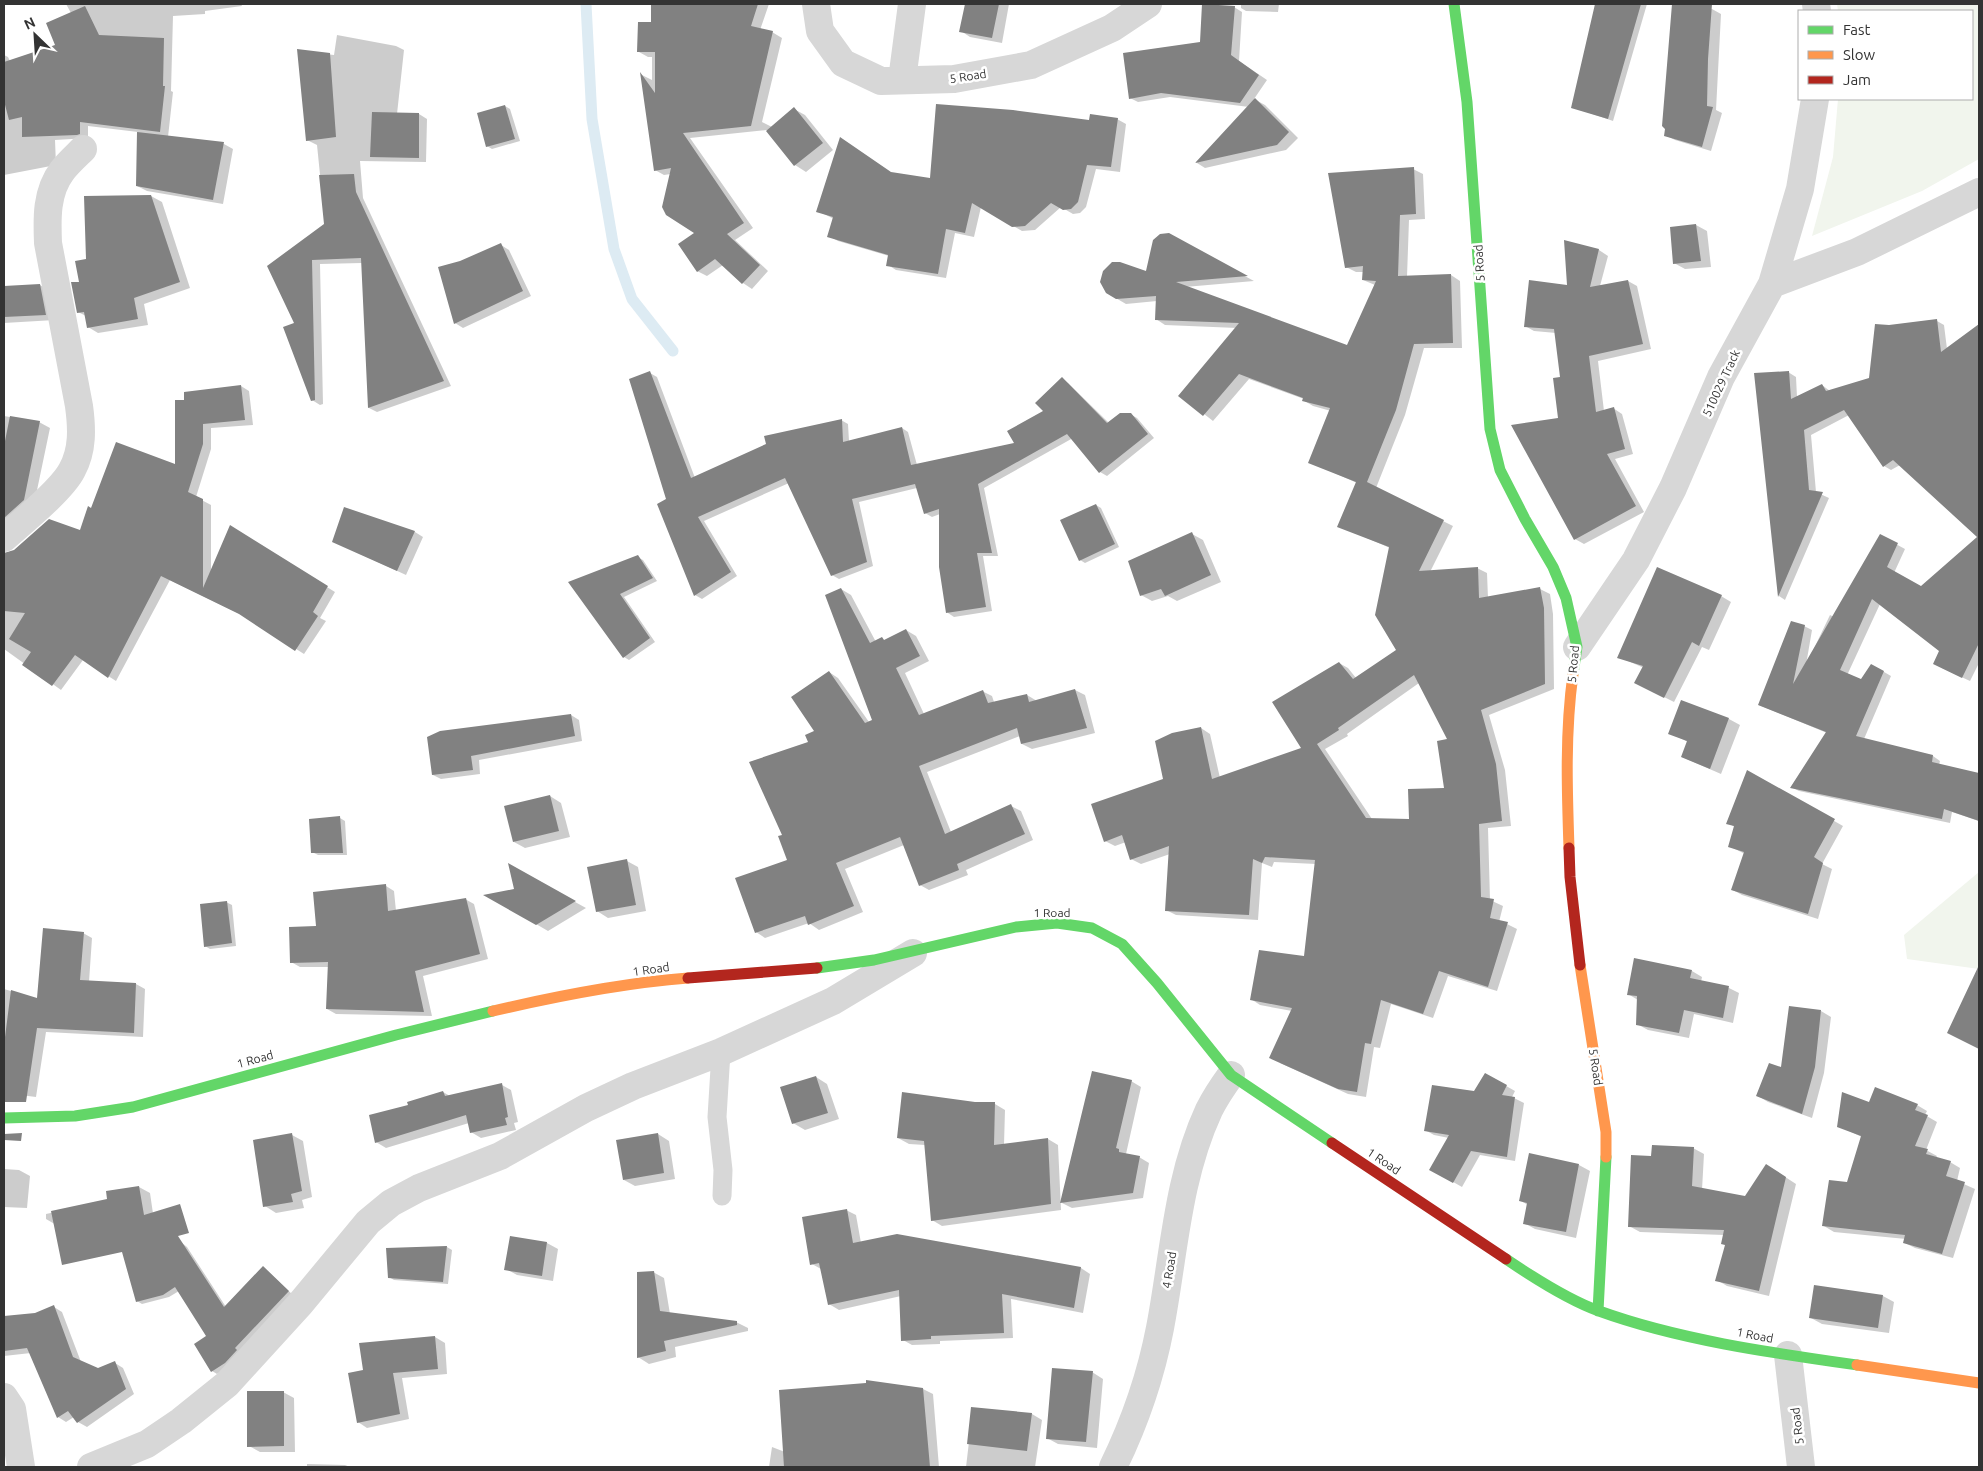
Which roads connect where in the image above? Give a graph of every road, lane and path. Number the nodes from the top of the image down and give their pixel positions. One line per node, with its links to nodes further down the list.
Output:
1 (816, 4): 5 (street, 5 Road)
2 (912, 4): 5 (street)
3 (1148, 4): 5 (street, 5 Road)
4 (1454, 4): 11 (street, 5 Road)
5 (902, 80)
6 (1815, 100): 9 (street, 510029 Track)
7 (84, 149): 10 (street)
8 (1979, 192): 9 (street)
9 (1772, 284): 11 (street, 510029 Track)
10 (4, 538)
11 (1577, 647): 17 (street, 5 Road)
12 (918, 950): 13 (street); 14 (street, 1 Road); 15 (street, 1 Road)
13 (721, 1052): 16 (lane); 22 (street)
14 (1230, 1074): 17 (street, 1 Road); 23 (street, 4 Road)
15 (4, 1118)
16 (722, 1196)
17 (1598, 1311): 18 (street, 1 Road)
18 (1788, 1355): 19 (street, 1 Road); 24 (street, 5 Road)
19 (1979, 1383)
20 (4, 1397): 21 (street)
21 (21, 1467)
22 (90, 1467)
23 (1113, 1467)
24 (1801, 1467)

